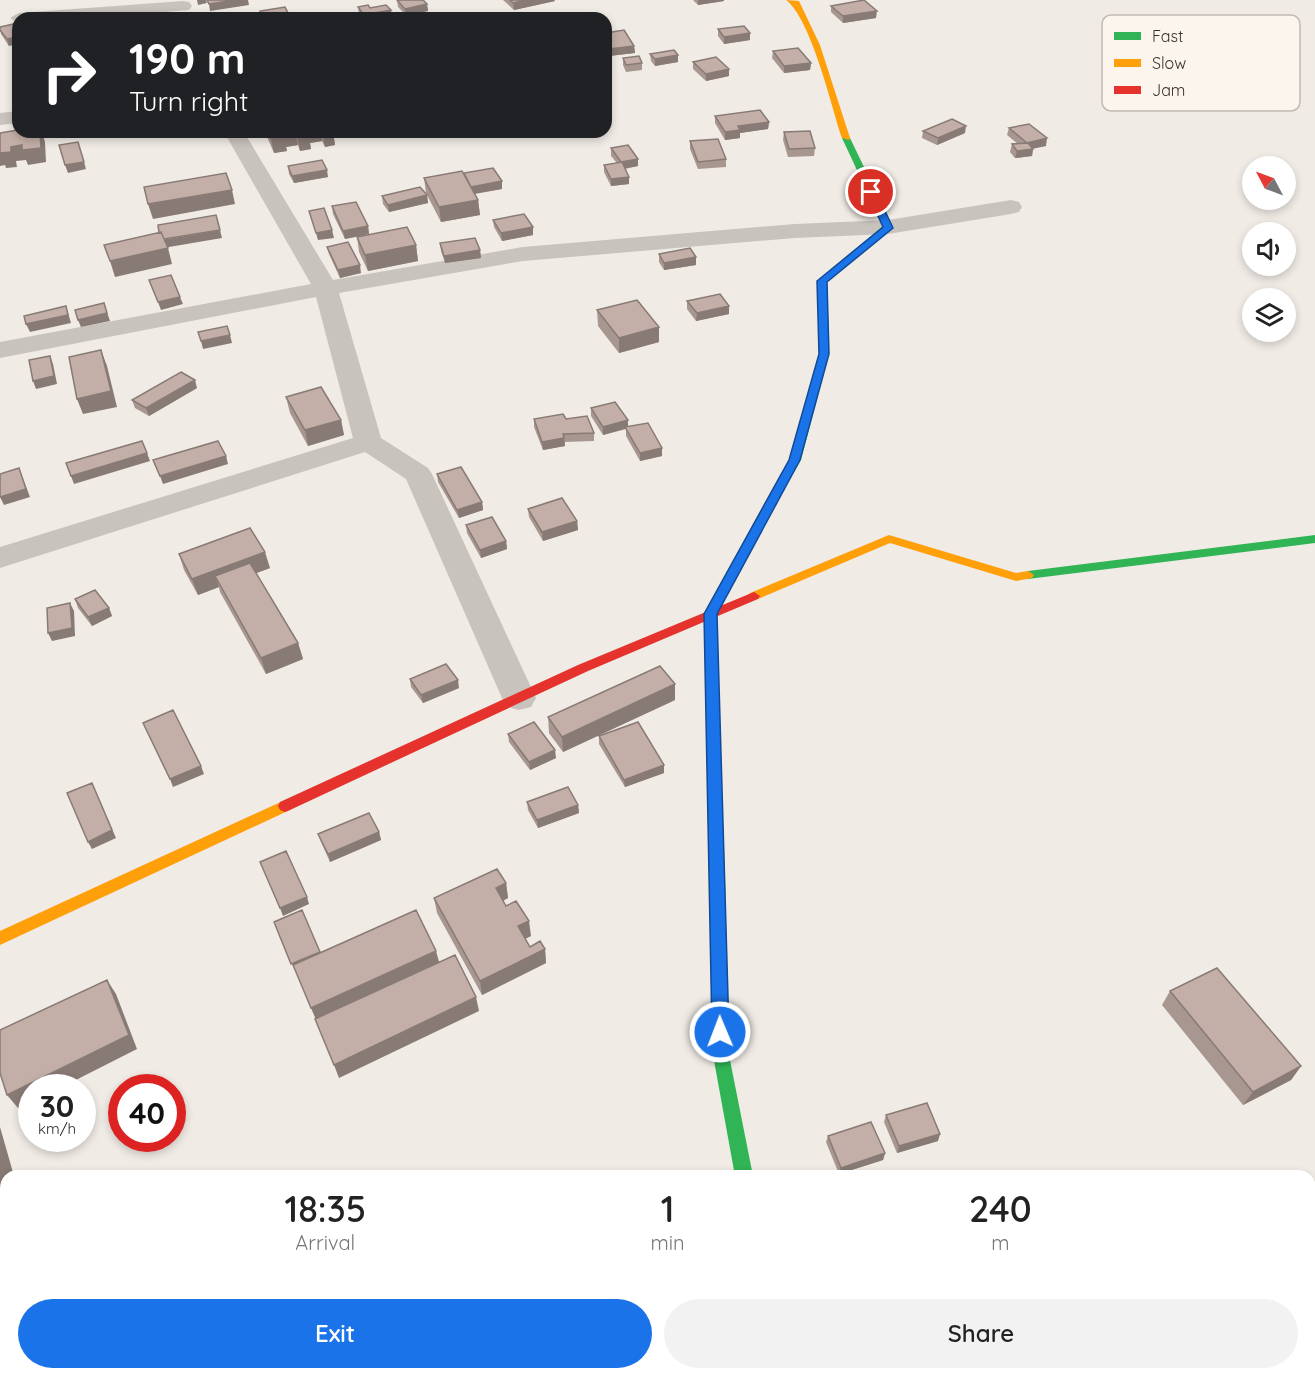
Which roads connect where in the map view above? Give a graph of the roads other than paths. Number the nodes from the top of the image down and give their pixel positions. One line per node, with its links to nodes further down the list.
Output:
1 (790, 0): 6 (street)
2 (183, 8): 3 (street)
3 (117, 12)
4 (238, 138): 7 (street)
5 (1011, 207): 6 (street)
6 (888, 228): 7 (street); 12 (street)
7 (326, 288): 8 (street); 9 (street)
8 (0, 351)
9 (368, 442): 11 (street); 13 (street)
10 (1315, 539): 12 (street)
11 (0, 558)
12 (710, 614): 13 (street); 15 (street)
13 (519, 698): 14 (street)
14 (0, 938)
15 (743, 1170)

